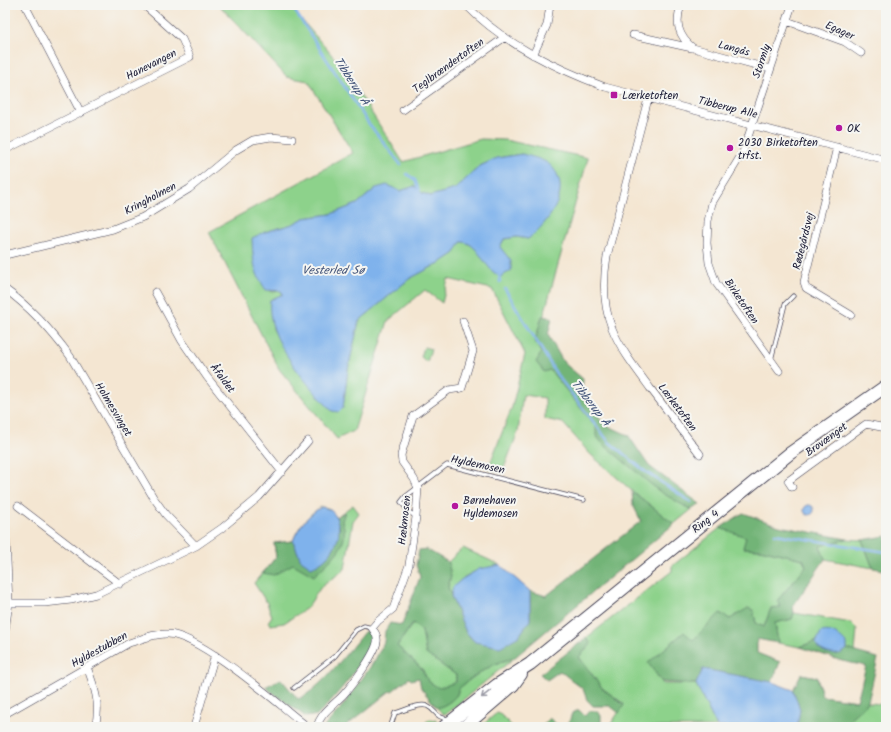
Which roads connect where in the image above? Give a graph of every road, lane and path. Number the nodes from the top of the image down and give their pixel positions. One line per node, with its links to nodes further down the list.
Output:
1 (25, 5): 16 (street)
2 (144, 5): 16 (street, Hanevangen)
3 (466, 5): 9 (street, Tibberup Alle)
4 (550, 5): 12 (street)
5 (681, 5): 10 (street)
6 (792, 5): 7 (street, Stormly)
7 (787, 21): 11 (street, Egager); 13 (street, Stormly)
8 (633, 35): 10 (street, Langås)
9 (505, 37): 12 (street, Tibberup Alle); 15 (street, Teglbrændertoften)
10 (692, 48): 13 (street, Langås)
11 (861, 53)
12 (533, 55): 14 (street, Tibberup Alle)
13 (770, 69): 17 (street, Stormly)
14 (648, 98): 17 (street, Tibberup Alle); 33 (street, Lærketoften)
15 (403, 110)
16 (80, 113): 20 (street, Hanevangen)
17 (751, 125): 19 (street, Tibberup Alle); 28 (street, Birketoften)
18 (292, 139): 22 (street, Kringholmen)
19 (837, 147): 21 (street, Tibberup Alle); 26 (street, Rødegårdsvej)
20 (5, 150)
21 (886, 160)
22 (5, 256)
23 (5, 289): 41 (street, Holmesvinget)
24 (155, 292): 34 (street, Åfaldet)
25 (793, 296): 28 (lane)
26 (851, 315)
27 (463, 321): 36 (street, Hækmosen)
28 (771, 360): 29 (street, Birketoften)
29 (779, 371)
30 (886, 386): 50 (main road, Ring 4)
31 (886, 428): 35 (street, Brovænget)
32 (308, 441): 34 (street)
33 (700, 454)
34 (282, 472): 41 (street)
35 (792, 487)
36 (418, 488): 37 (lane, Hyldemosen); 39 (street, Hækmosen); 39 (lane, Hyldemosen)
37 (584, 500)
38 (18, 506): 42 (street)
39 (416, 517): 44 (street, Hækmosen)
40 (5, 519): 43 (street)
41 (196, 546): 42 (street)
42 (120, 584): 43 (street)
43 (9, 603): 45 (street)
44 (372, 628): 48 (lane); 54 (street)
45 (5, 631)
46 (214, 655): 47 (street, Hyldestubben); 51 (street, Hyldestubben); 53 (street)
47 (87, 667): 49 (street, Hyldestubben); 52 (street)
48 (294, 688)
49 (5, 714)
50 (460, 722): 55 (lane); 56 (main road, Ring 4)
51 (304, 724)
52 (95, 727)
53 (194, 727)
54 (317, 727)
55 (389, 727)
56 (444, 727)

